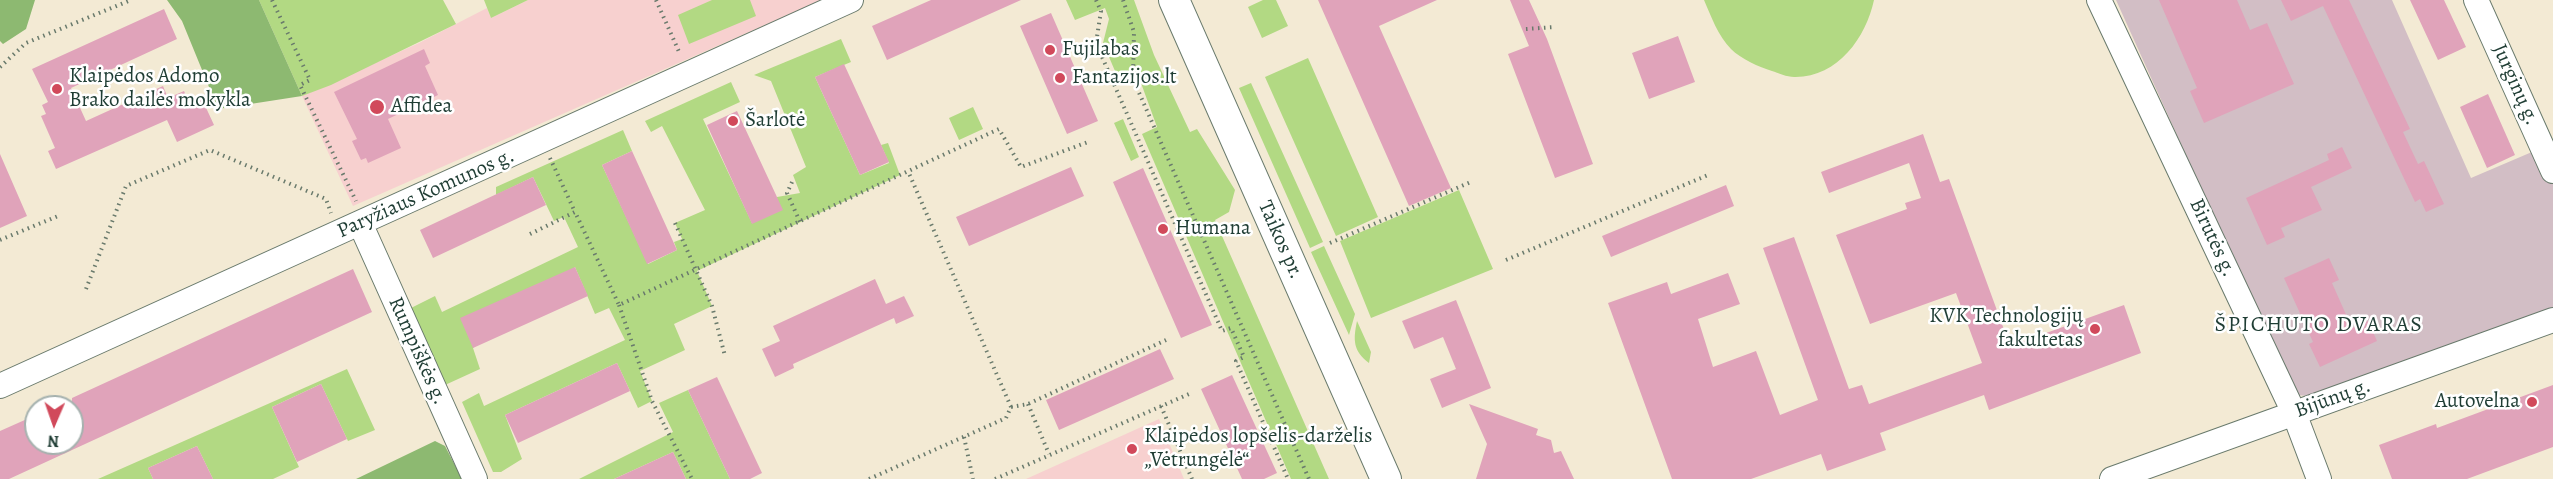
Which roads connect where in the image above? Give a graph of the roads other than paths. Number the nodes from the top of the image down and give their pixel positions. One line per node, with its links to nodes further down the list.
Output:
1 (851, 0): 6 (street, Paryžiaus Komunos g.)
2 (1174, 0): 11 (main road, Taikos pr.)
3 (2099, 0): 9 (street, Birutės g.)
4 (2476, 0): 5 (street, Jurginų g.)
5 (2553, 171)
6 (354, 226): 8 (street, Paryžiaus Komunos g.); 10 (street, Rumpiškės g.)
7 (2553, 320): 9 (street, Bijūnų g.)
8 (0, 386)
9 (2294, 413): 12 (street, Bijūnų g.); 13 (street, Birutės g.)
10 (475, 479)
11 (1386, 479)
12 (2112, 479)
13 (2319, 479)

